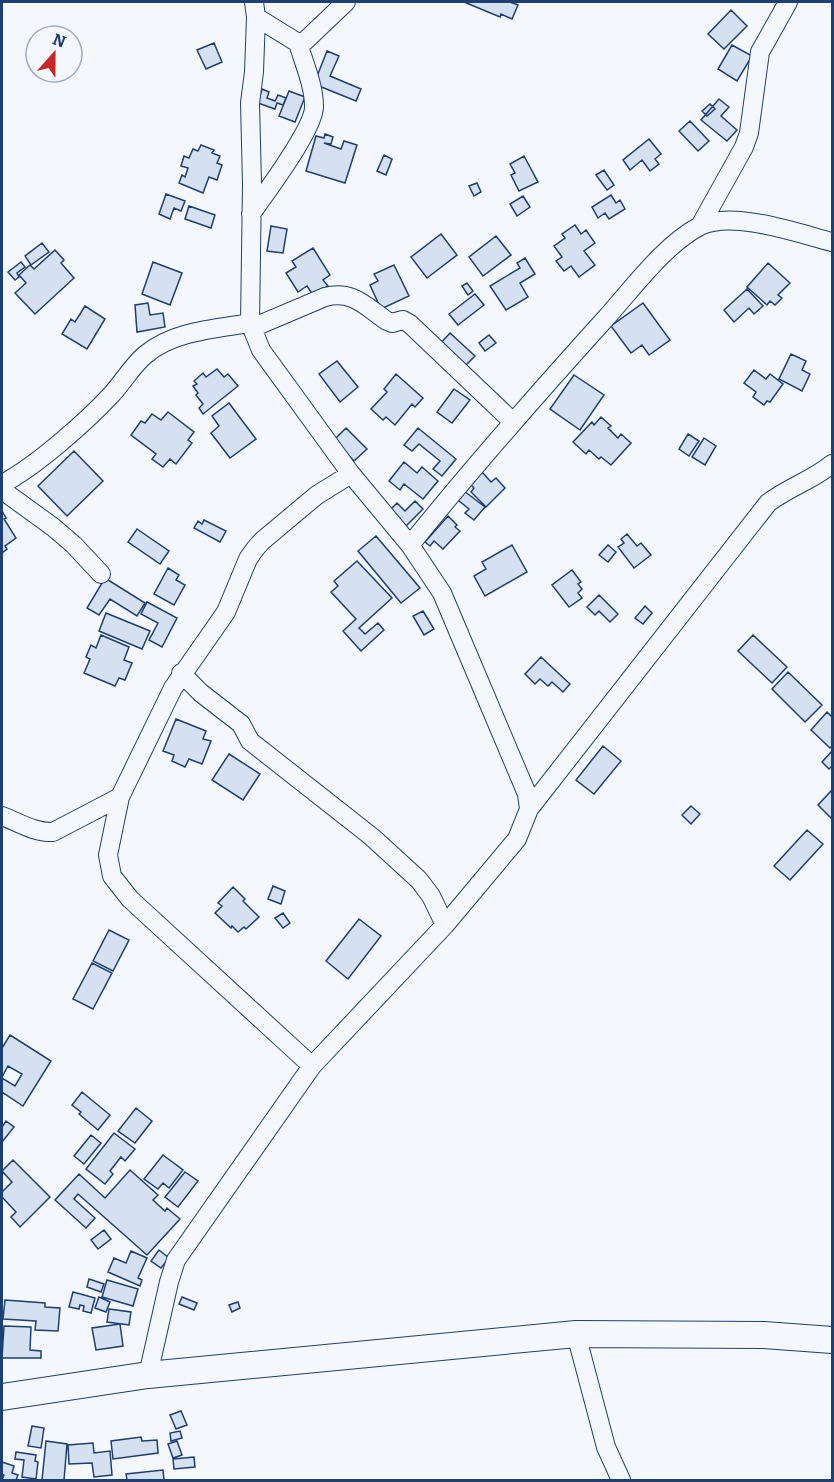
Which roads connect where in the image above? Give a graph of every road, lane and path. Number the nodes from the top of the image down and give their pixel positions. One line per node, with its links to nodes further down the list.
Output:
1 (346, 2): 4 (street)
2 (788, 2): 6 (street)
3 (255, 9): 4 (street); 5 (street)
4 (298, 43): 5 (street)
5 (251, 214): 8 (street)
6 (700, 226): 7 (street); 9 (street)
7 (832, 242)
8 (251, 326): 9 (street); 11 (street); 12 (street)
9 (513, 422): 13 (street)
10 (832, 464): 17 (street)
11 (351, 474): 13 (street); 15 (street)
12 (4, 480): 14 (street)
13 (410, 545): 17 (street)
14 (101, 574)
15 (181, 673): 16 (street); 19 (street)
16 (120, 797): 18 (street); 20 (street)
17 (529, 809): 19 (street)
18 (2, 816)
19 (445, 925): 20 (street)
20 (312, 1066): 23 (street)
21 (576, 1334): 22 (main road); 23 (main road); 25 (street)
22 (832, 1340)
23 (148, 1375): 24 (main road)
24 (7, 1391)
25 (621, 1480)

